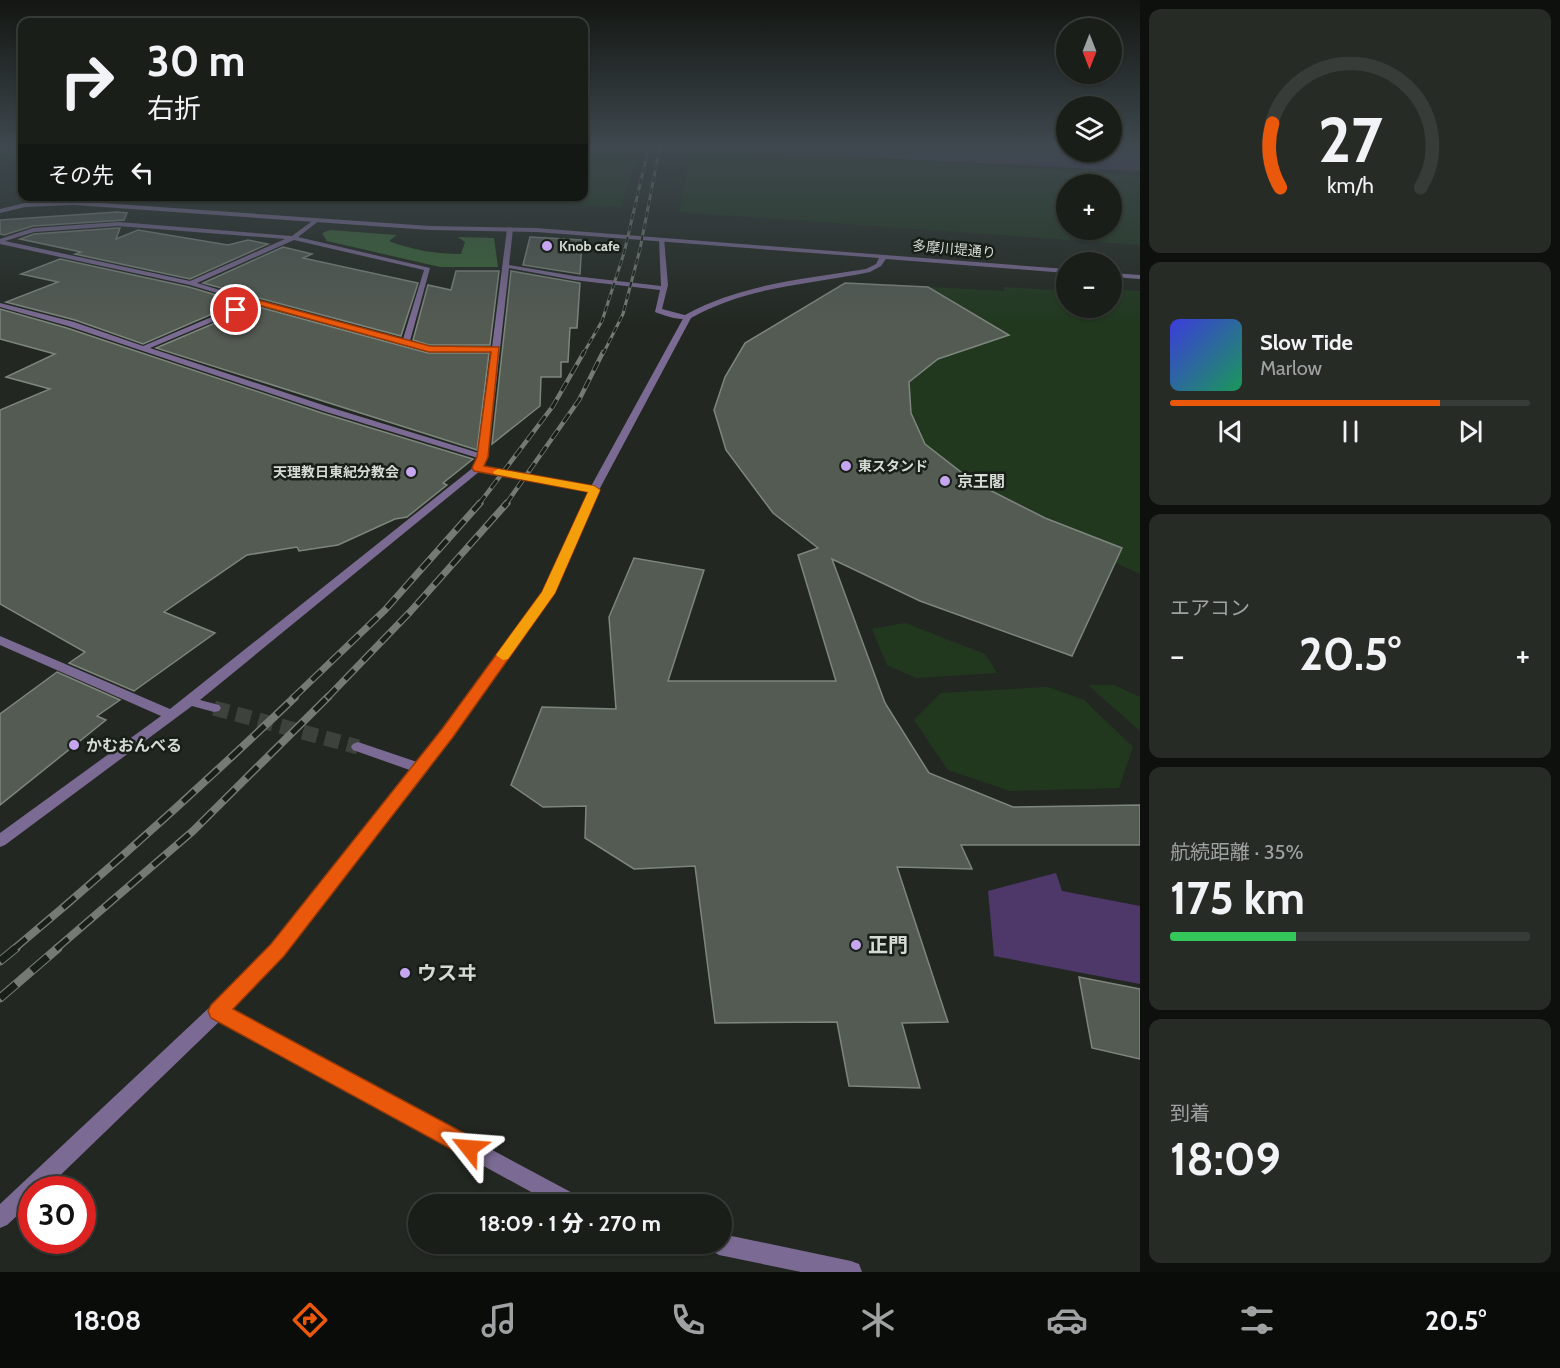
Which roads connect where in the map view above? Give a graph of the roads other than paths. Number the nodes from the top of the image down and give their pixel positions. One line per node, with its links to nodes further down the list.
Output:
1 (24, 205): 3 (street, 多摩川堤通り)
2 (86, 205): 4 (street, 多摩川堤通り)
3 (0, 211)
4 (317, 220): 5 (street, 多摩川堤通り); 6 (street)
5 (510, 229): 7 (street, 多摩川堤通り); 10 (street)
6 (293, 238): 8 (street); 14 (street); 19 (street)
7 (662, 238): 9 (street, 多摩川堤通り); 15 (street)
8 (0, 241): 14 (street)
9 (884, 256): 11 (street, 多摩川堤通り); 18 (street)
10 (507, 266): 15 (street); 21 (street)
11 (1056, 270)
12 (1122, 276): 13 (street)
13 (1140, 277)
14 (191, 283): 16 (street)
15 (664, 288): 18 (street)
16 (254, 302): 19 (street); 20 (street)
17 (0, 305): 20 (street)
18 (688, 317): 24 (street)
19 (406, 342): 21 (street)
20 (146, 347): 22 (street)
21 (495, 349): 22 (street)
22 (483, 457): 23 (street)
23 (478, 468): 24 (street); 26 (street)
24 (594, 490): 30 (street)
25 (0, 640): 28 (street)
26 (190, 701): 27 (street); 28 (street)
27 (214, 708)
28 (171, 715): 31 (street)
29 (358, 747): 30 (street)
30 (421, 769): 32 (street)
31 (0, 841)
32 (218, 1011): 33 (street); 34 (street)
33 (555, 1194)
34 (0, 1218)
35 (732, 1247): 36 (street)
36 (851, 1272)

